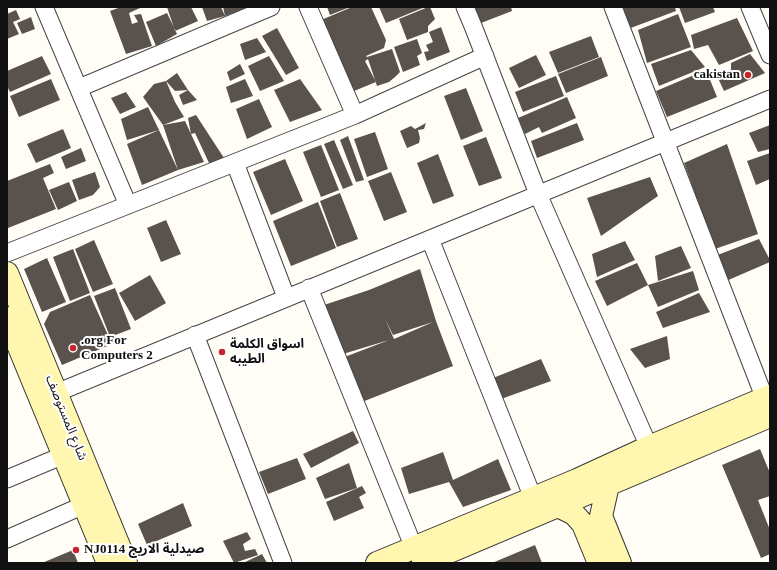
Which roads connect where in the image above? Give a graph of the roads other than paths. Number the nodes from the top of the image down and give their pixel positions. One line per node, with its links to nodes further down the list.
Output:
1 (44, 7): 9 (street)
2 (271, 7): 9 (street)
3 (308, 7): 11 (street)
4 (465, 7): 8 (street)
5 (613, 7): 12 (street)
6 (750, 7): 7 (street)
7 (770, 55)
8 (485, 56): 11 (street); 14 (street)
9 (79, 88): 15 (street)
10 (770, 99): 12 (street)
11 (355, 115): 13 (street)
12 (666, 142): 14 (street); 24 (street)
13 (235, 162): 15 (street); 20 (street)
14 (538, 194): 16 (street); 25 (street)
15 (128, 205): 17 (street)
16 (430, 239): 19 (street); 29 (street)
17 (7, 253)
18 (7, 273): 23 (street, شارع المستوصف)
19 (309, 288): 20 (street); 34 (street)
20 (286, 297): 22 (street)
21 (7, 318): 26 (street, شارع المستوصف)
22 (195, 335): 23 (street); 37 (street)
23 (56, 393): 36 (street, شارع المستوصف)
24 (769, 405): 25 (street); 28 (street)
25 (649, 447): 29 (street)
26 (64, 455): 27 (street); 30 (street, شارع المستوصف)
27 (7, 479)
28 (608, 485): 31 (street); 32 (street)
29 (533, 498): 34 (street)
30 (84, 505): 33 (street); 35 (street, شارع المستوصف)
31 (558, 506): 32 (street); 34 (street)
32 (592, 520): 39 (street); 40 (street)
33 (7, 538)
34 (418, 555): 38 (street)
35 (108, 563)
36 (126, 563)
37 (283, 563)
38 (377, 563)
39 (599, 563)
40 (620, 563)

